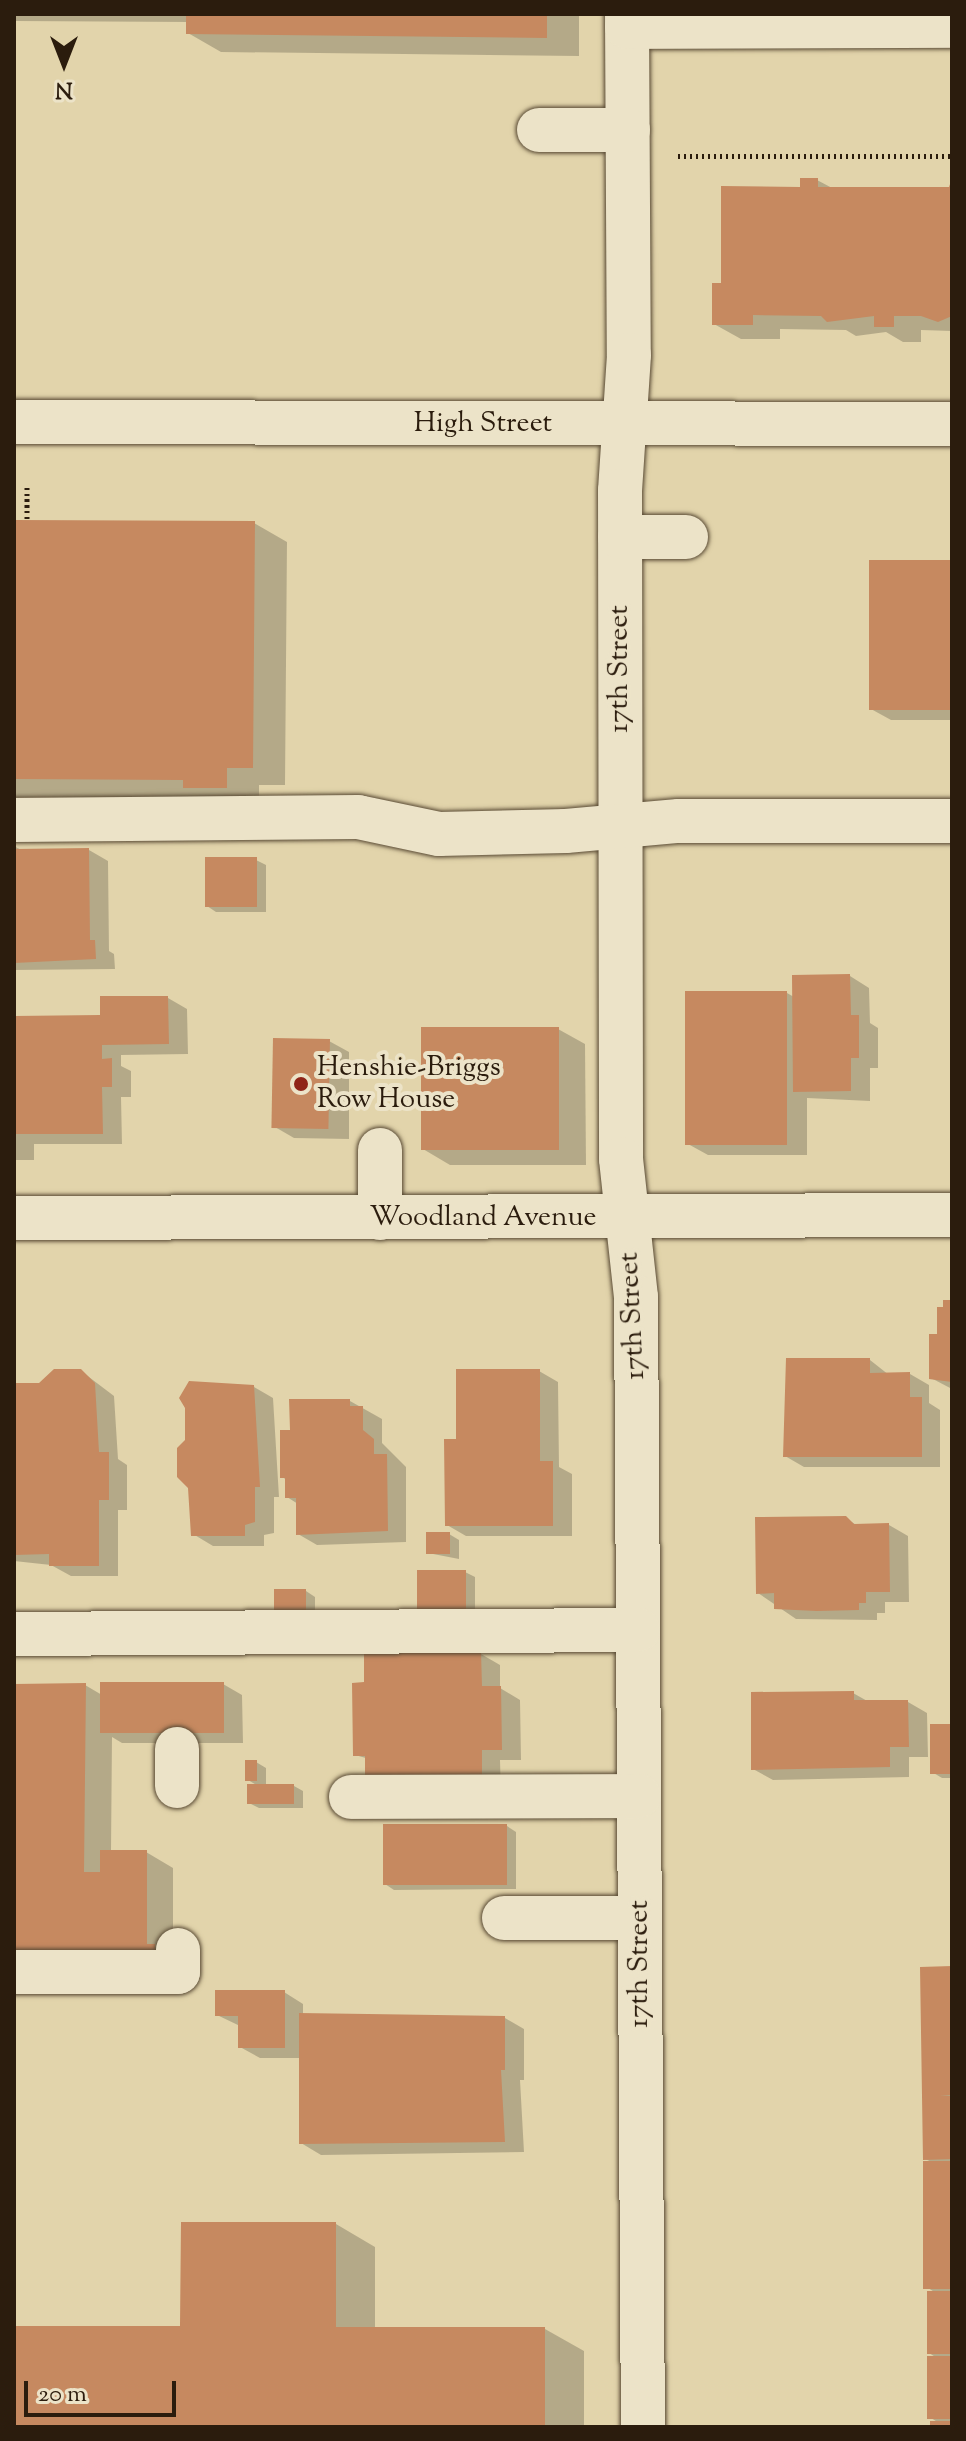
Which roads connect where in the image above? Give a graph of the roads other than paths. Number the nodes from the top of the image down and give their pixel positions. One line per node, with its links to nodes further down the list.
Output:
1 (627, 20): 2 (street); 5 (street, 17th Street)
2 (731, 20): 3 (street)
3 (952, 26)
4 (539, 130): 5 (street)
5 (628, 130): 8 (street, 17th Street)
6 (14, 422): 8 (street, High Street)
7 (952, 424): 8 (street, High Street)
8 (624, 425): 9 (street, 17th Street)
9 (620, 537): 10 (street); 13 (street, 17th Street)
10 (686, 537)
11 (14, 820): 13 (street)
12 (952, 821): 13 (street)
13 (620, 826): 18 (street, 17th Street)
14 (380, 1150): 17 (street)
15 (952, 1215): 18 (street, Woodland Avenue)
16 (14, 1218): 17 (street, Woodland Avenue)
17 (380, 1218): 18 (street, Woodland Avenue)
18 (627, 1218): 19 (street, 17th Street)
19 (638, 1630): 20 (street); 21 (street, 17th Street)
20 (14, 1634)
21 (639, 1796): 22 (street); 24 (street, 17th Street)
22 (351, 1797)
23 (504, 1918): 24 (street)
24 (640, 1918): 27 (street, 17th Street)
25 (178, 1950): 26 (street)
26 (14, 1972)
27 (643, 2427)

